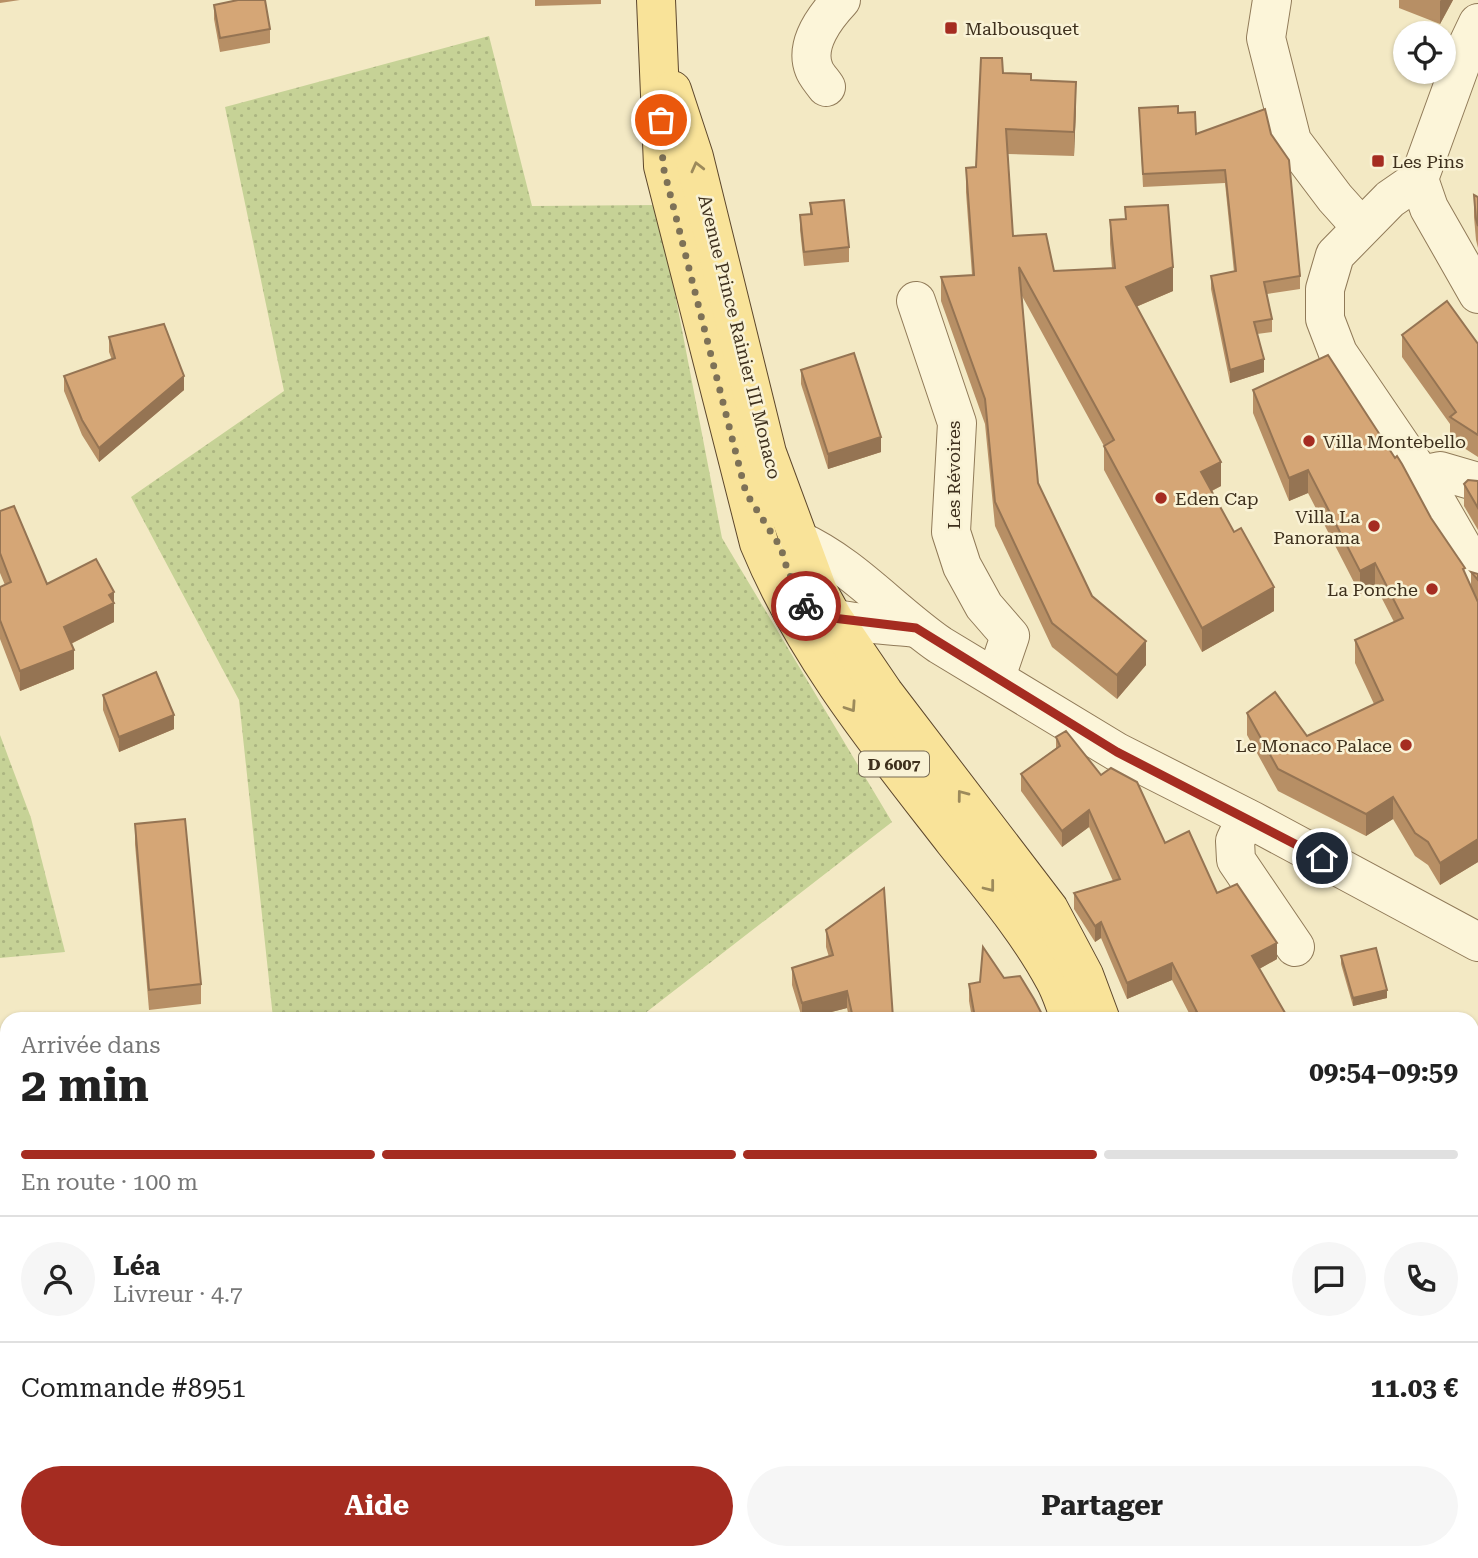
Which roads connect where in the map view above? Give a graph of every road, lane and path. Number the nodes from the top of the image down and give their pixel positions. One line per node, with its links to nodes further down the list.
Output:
1 (656, 0): 5 (main road, Avenue Prince Rainier III Monaco / D 6007)
2 (841, 0): 6 (street)
3 (1272, 0): 8 (street)
4 (1478, 23): 7 (street)
5 (659, 51): 13 (main road, Avenue Prince Rainier III Monaco / D 6007); 14 (main road, Avenue Prince Rainier III Monaco / D 6007, one-way to 5)
6 (826, 87)
7 (1419, 179): 8 (street); 9 (street)
8 (1361, 227): 11 (street)
9 (1478, 294)
10 (916, 301): 20 (street, Les Révoires)
11 (1420, 475): 12 (street); 15 (street)
12 (1478, 482)
13 (746, 493): 17 (street, Avenue Prince Rainier III Monaco); 19 (main road, Avenue Prince Rainier III Monaco / D 6007)
14 (798, 540): 16 (street); 17 (main road, Avenue Prince Rainier III Monaco / D 6007)
15 (1478, 574)
16 (862, 579): 17 (street); 18 (street)
17 (822, 608): 18 (street); 19 (main road); 24 (main road, Avenue Prince Rainier III Monaco / D 6007, one-way to 17)
18 (916, 628): 20 (street)
19 (823, 665): 24 (main road, Avenue Prince Rainier III Monaco / D 6007, one-way to 24)
20 (996, 677): 21 (street)
21 (1246, 818): 22 (street); 23 (street)
22 (1478, 942)
23 (1295, 947)
24 (1062, 964): 25 (main road, Avenue Prince Rainier III Monaco / D 6007); 26 (main road, Avenue Prince Rainier III Monaco / D 6007)
25 (1069, 1012)
26 (1098, 1012)

